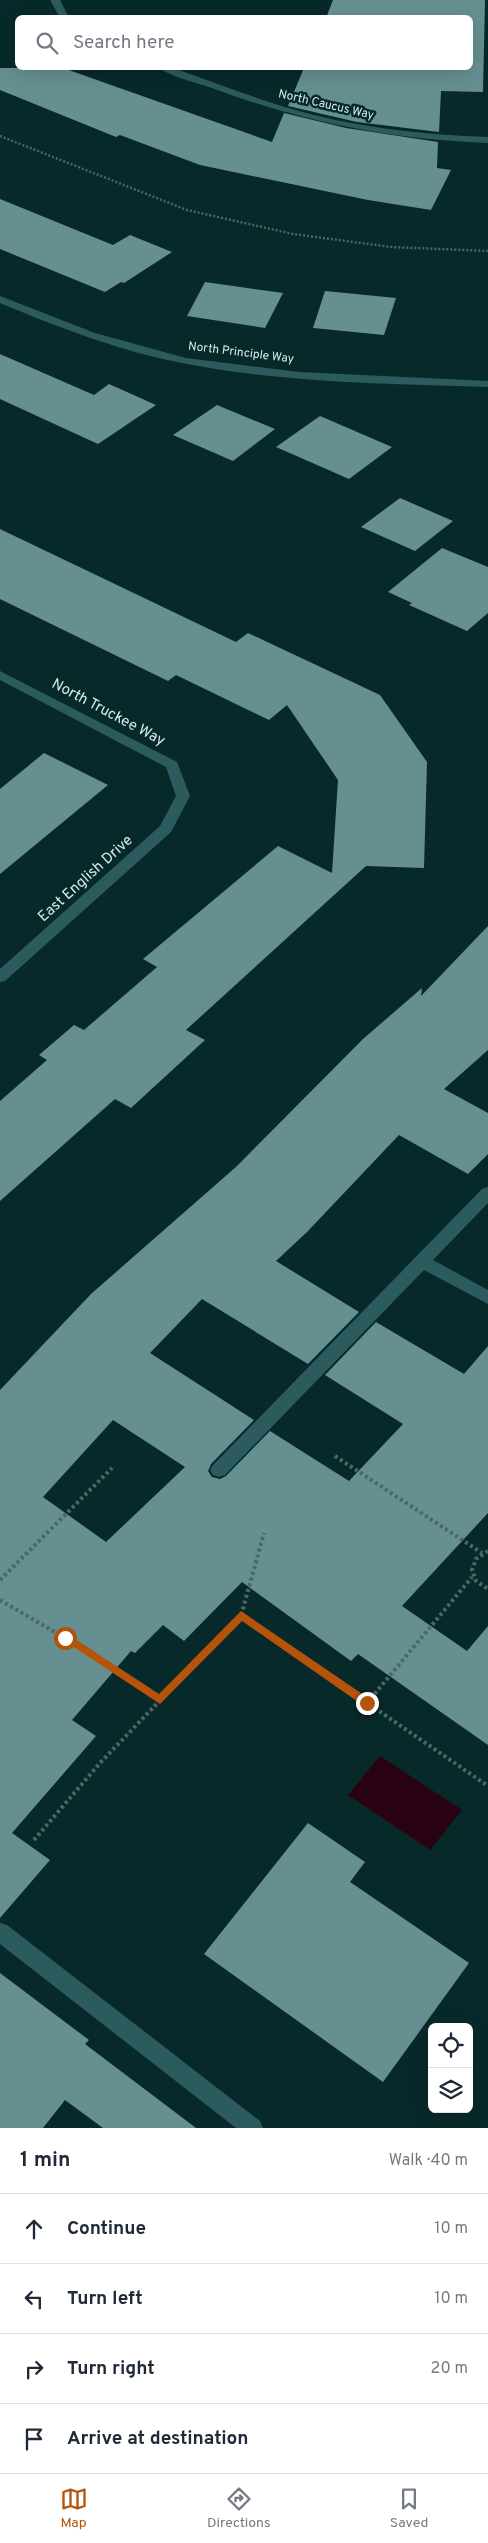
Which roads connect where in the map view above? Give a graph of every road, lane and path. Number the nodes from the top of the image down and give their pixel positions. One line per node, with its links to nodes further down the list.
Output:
1 (55, 0): 2 (street)
2 (64, 15)
3 (171, 70): 5 (street, North Caucus Way)
4 (0, 136): 6 (path)
5 (488, 140)
6 (488, 251)
7 (0, 299): 8 (street, North Principle Way)
8 (488, 384)
9 (0, 675): 10 (street, North Truckee Way)
10 (183, 796): 11 (street, East English Drive)
11 (0, 977)
12 (488, 1193): 13 (street)
13 (422, 1261): 14 (street); 17 (street)
14 (488, 1298)
15 (335, 1456): 20 (path)
16 (112, 1468): 22 (path)
17 (220, 1470)
18 (264, 1533): 25 (path)
19 (488, 1551): 20 (path)
20 (482, 1554): 21 (path)
21 (472, 1577): 23 (path); 27 (path)
22 (0, 1580)
23 (488, 1589)
24 (0, 1600): 26 (path)
25 (241, 1616): 26 (path); 27 (path)
26 (160, 1700): 29 (path)
27 (367, 1703): 28 (path)
28 (488, 1786)
29 (34, 1840)
30 (0, 1932): 31 (street)
31 (253, 2128)

